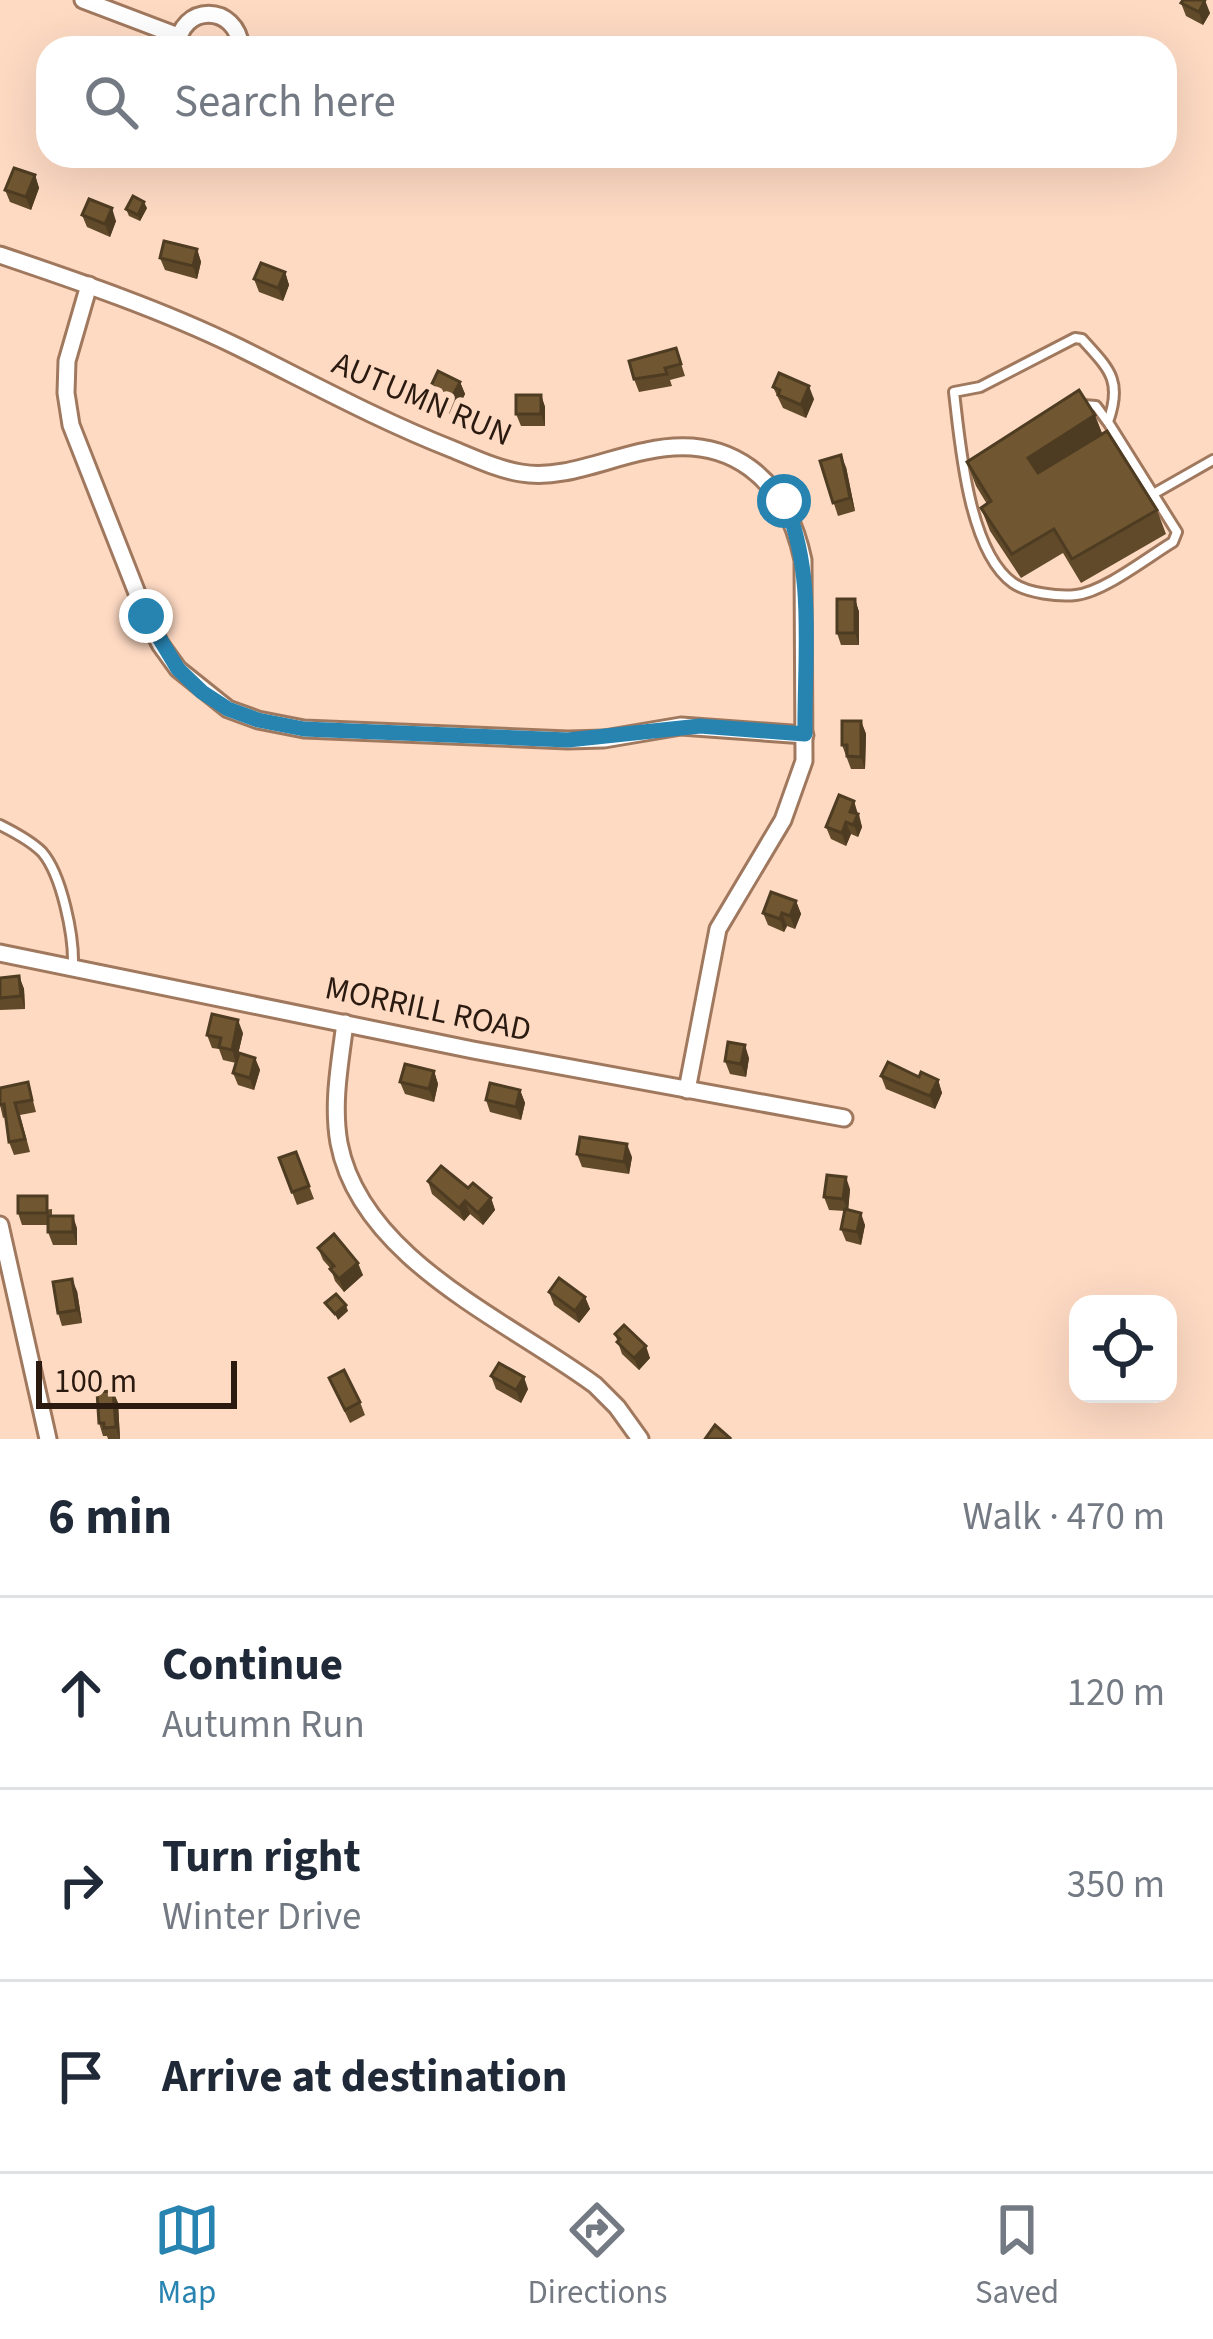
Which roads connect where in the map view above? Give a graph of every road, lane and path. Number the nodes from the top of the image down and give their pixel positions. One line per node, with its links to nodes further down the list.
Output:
1 (83, 0): 2 (street)
2 (164, 36)
3 (181, 36): 4 (street)
4 (237, 36)
5 (0, 255): 6 (street, AUTUMN RUN)
6 (89, 285): 13 (street, AUTUMN RUN); 13 (street)
7 (1078, 406): 8 (lane)
8 (1108, 422): 11 (lane); 12 (lane)
9 (1213, 460): 12 (lane)
10 (983, 466): 11 (lane)
11 (964, 478): 12 (lane)
12 (1155, 493)
13 (805, 734): 18 (street, AUTUMN RUN)
14 (0, 825): 16 (lane)
15 (0, 953): 16 (street, MORRILL ROAD)
16 (74, 968): 17 (street, MORRILL ROAD)
17 (345, 1023): 18 (street, MORRILL ROAD); 22 (street)
18 (687, 1090): 19 (street, MORRILL ROAD)
19 (844, 1118)
20 (0, 1225): 21 (street)
21 (48, 1439)
22 (640, 1439)

